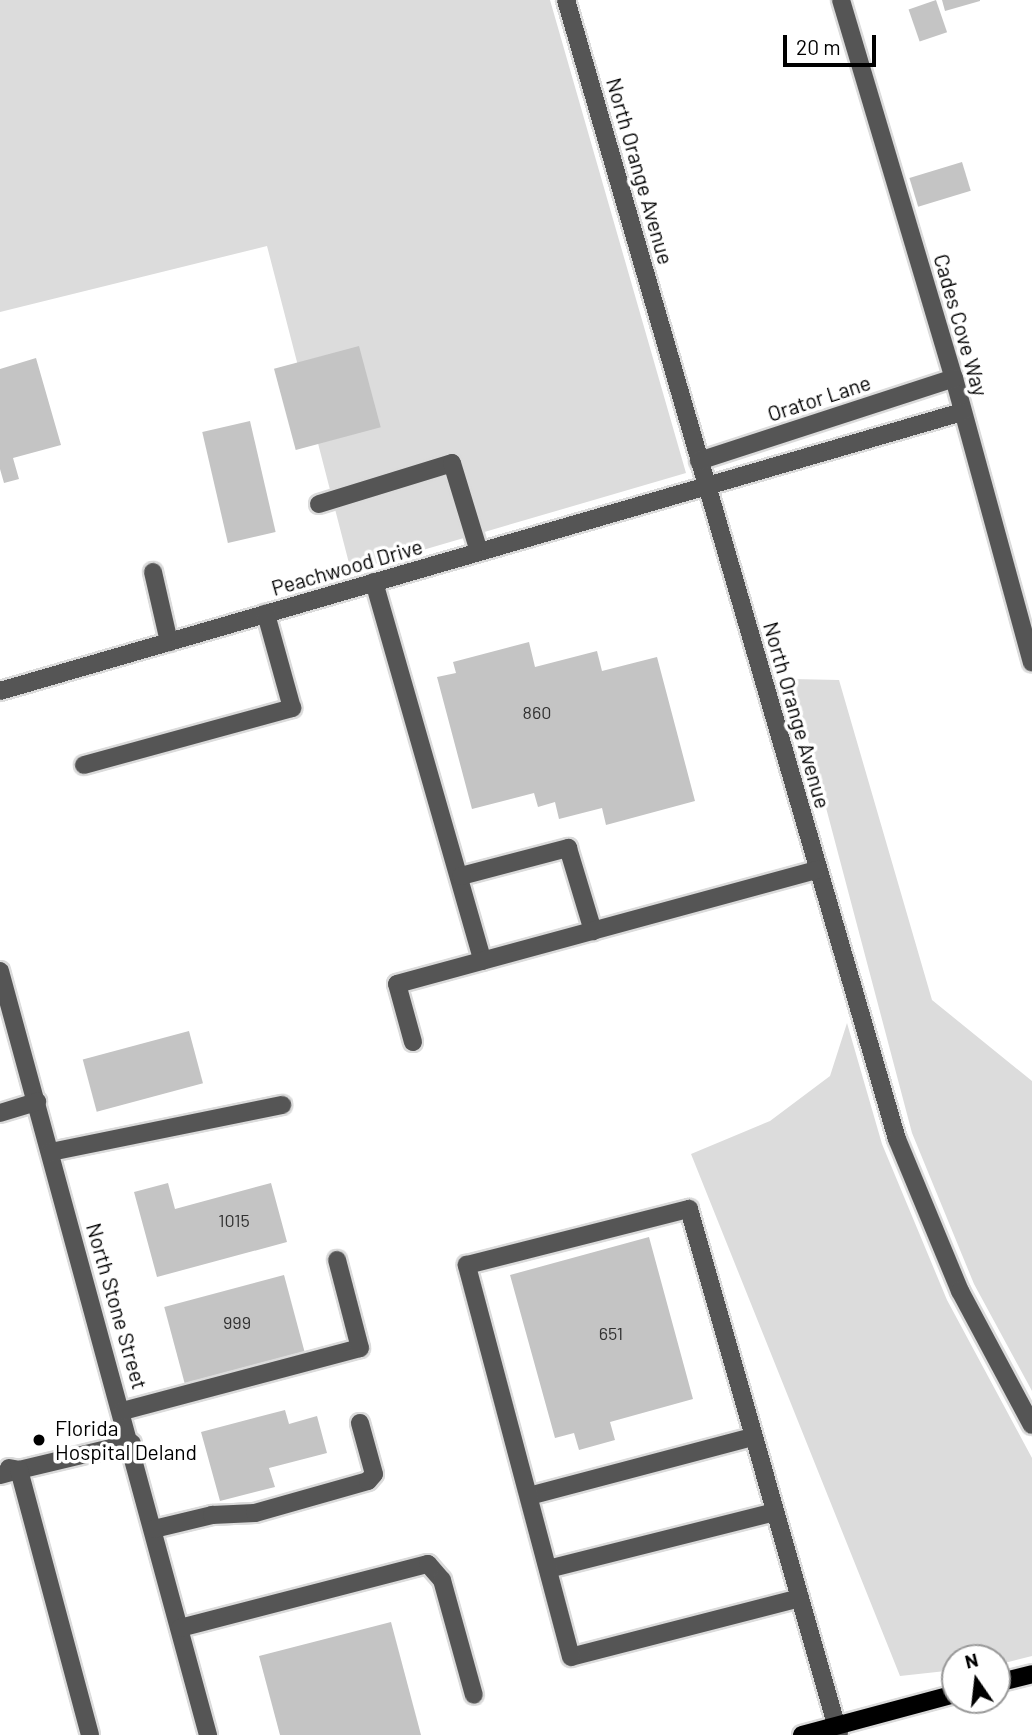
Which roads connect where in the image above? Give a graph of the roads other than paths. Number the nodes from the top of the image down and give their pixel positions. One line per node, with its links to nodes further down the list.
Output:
1 (566, 0): 5 (street, North Orange Avenue)
2 (841, 0): 3 (street, Cades Cove Way)
3 (954, 378): 4 (street, Cades Cove Way); 5 (street, Orator Lane)
4 (962, 412): 6 (street); 13 (street, Cades Cove Way)
5 (699, 461): 6 (street, North Orange Avenue)
6 (706, 486): 8 (street, Peachwood Drive); 16 (street, North Orange Avenue)
7 (320, 504): 8 (street)
8 (479, 552): 10 (street, Peachwood Drive)
9 (153, 572): 12 (street)
10 (374, 582): 11 (street, Peachwood Drive); 17 (street)
11 (266, 614): 12 (street, Peachwood Drive); 15 (street)
12 (169, 642): 14 (street, Peachwood Drive)
13 (1032, 663)
14 (0, 691)
15 (84, 765)
16 (818, 870): 18 (street); 29 (street, North Orange Avenue)
17 (461, 876): 18 (street); 19 (street)
18 (593, 930): 19 (street)
19 (483, 961): 21 (street)
20 (0, 971): 22 (street, North Stone Street)
21 (412, 1042)
22 (37, 1102): 24 (street); 25 (street, North Stone Street)
23 (282, 1105): 25 (street)
24 (0, 1113)
25 (51, 1152): 27 (street, North Stone Street)
26 (337, 1260): 27 (street)
27 (123, 1411): 31 (street, North Stone Street)
28 (360, 1423): 37 (street)
29 (1032, 1425)
30 (753, 1437): 35 (street); 35 (street); 36 (street)
31 (132, 1443): 33 (street); 37 (street, North Stone Street)
32 (0, 1464): 33 (street)
33 (19, 1470): 34 (street); 46 (street)
34 (0, 1475)
35 (529, 1496): 38 (street)
36 (775, 1512): 38 (street); 39 (street)
37 (154, 1529): 40 (street, North Stone Street)
38 (548, 1569): 39 (street)
39 (800, 1598): 45 (street)
40 (180, 1628): 43 (street); 47 (street, North Stone Street)
41 (1032, 1674): 42 (main road)
42 (1011, 1679)
43 (474, 1695)
44 (941, 1699): 45 (main road)
45 (838, 1730): 48 (main road)
46 (90, 1735)
47 (208, 1735)
48 (802, 1735)

